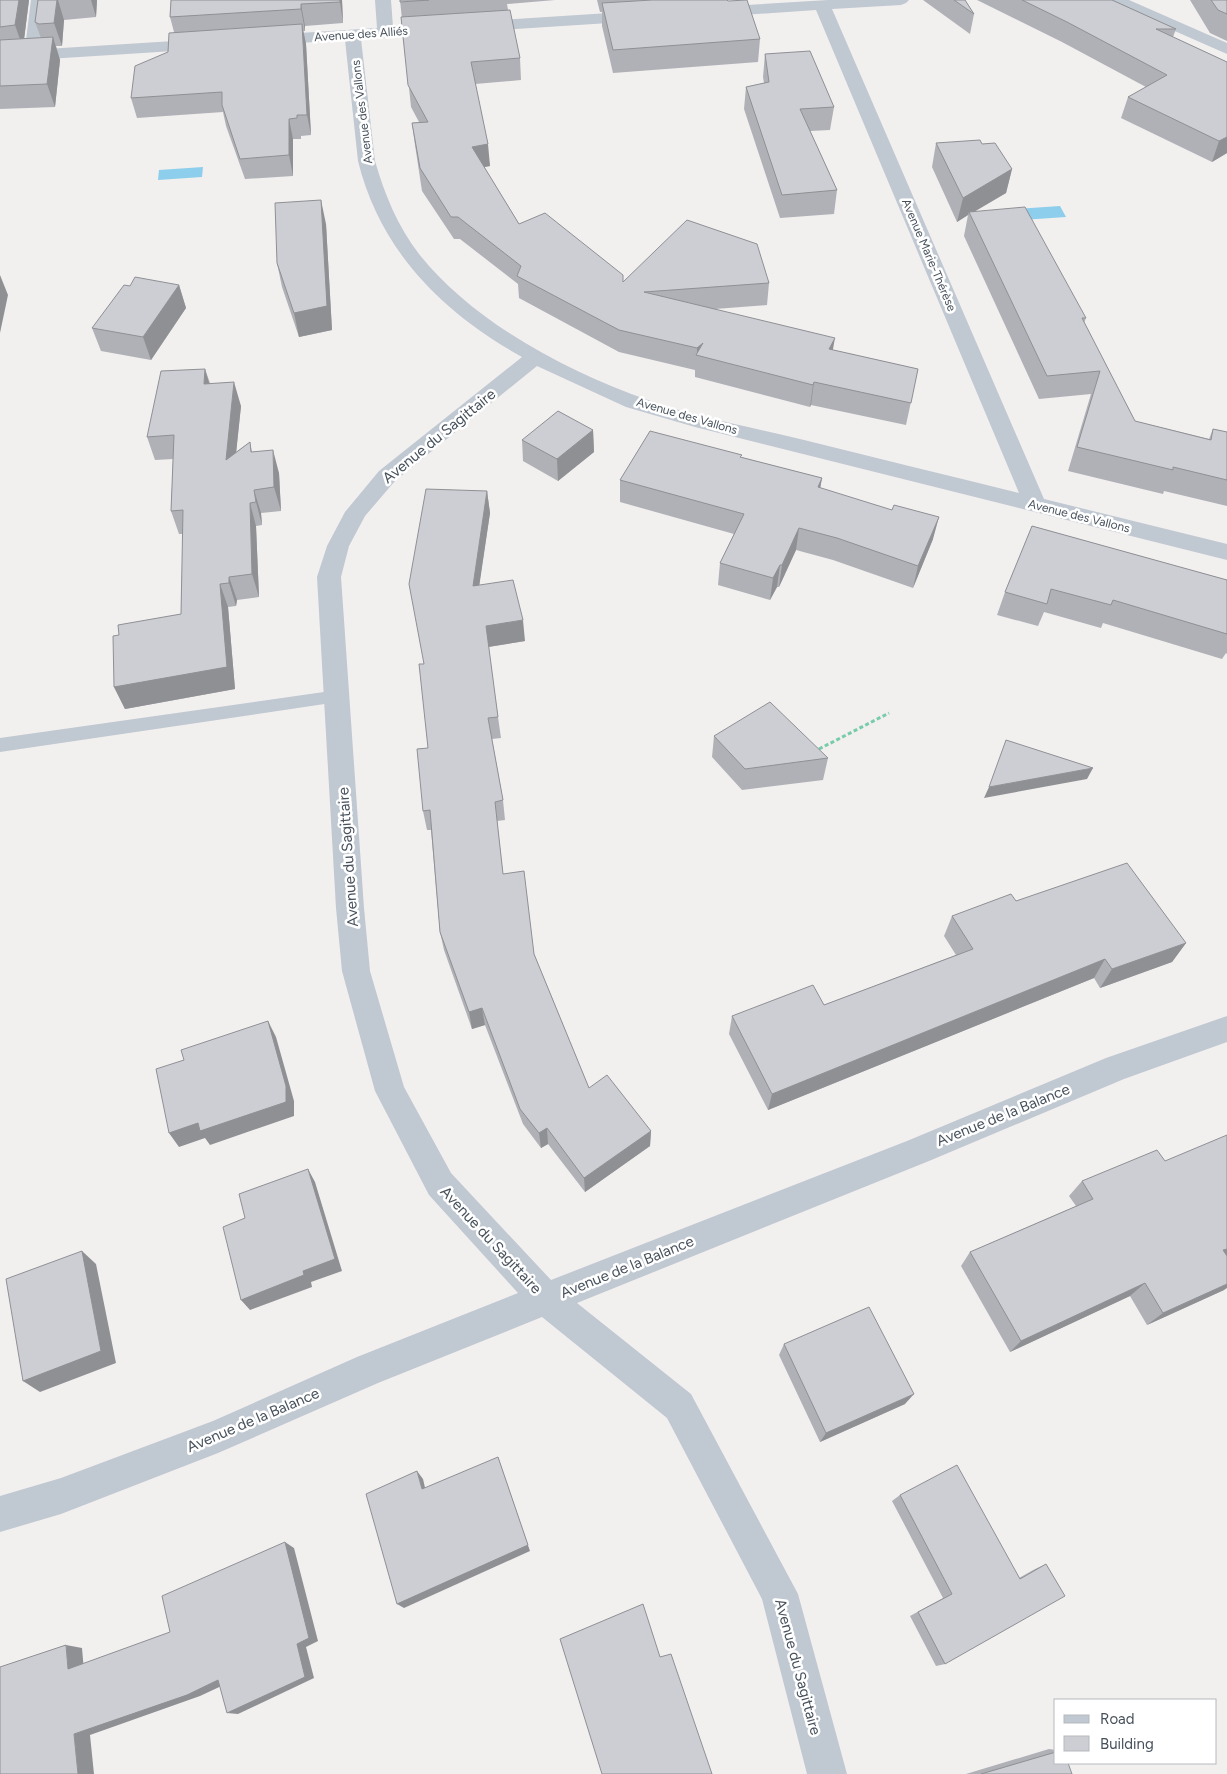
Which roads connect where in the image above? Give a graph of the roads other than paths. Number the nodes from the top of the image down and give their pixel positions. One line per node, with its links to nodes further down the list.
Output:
1 (39, 0): 13 (street)
2 (382, 0): 8 (street)
3 (901, 0): 5 (street)
4 (1116, 0): 12 (street)
5 (822, 5): 6 (street); 16 (street, Avenue Marie-Thérèse)
6 (698, 12)
7 (660, 15): 8 (street, Avenue des Alliés)
8 (385, 33): 9 (street, Avenue des Alliés)
9 (352, 35): 10 (street, Avenue des Alliés); 15 (street, Avenue des Vallons)
10 (253, 41)
11 (224, 43): 13 (street)
12 (1227, 49)
13 (42, 54): 14 (street)
14 (0, 57)
15 (536, 356): 16 (street, Avenue des Vallons); 18 (street, Avenue du Sagittaire)
16 (1036, 506): 17 (street, Avenue des Vallons)
17 (1227, 552)
18 (338, 696): 19 (lane); 21 (street, Avenue du Sagittaire)
19 (0, 745)
20 (1227, 1029): 21 (street, Avenue de la Balance)
21 (546, 1299): 22 (street, Avenue de la Balance); 23 (street, Avenue du Sagittaire)
22 (0, 1514)
23 (826, 1774)

